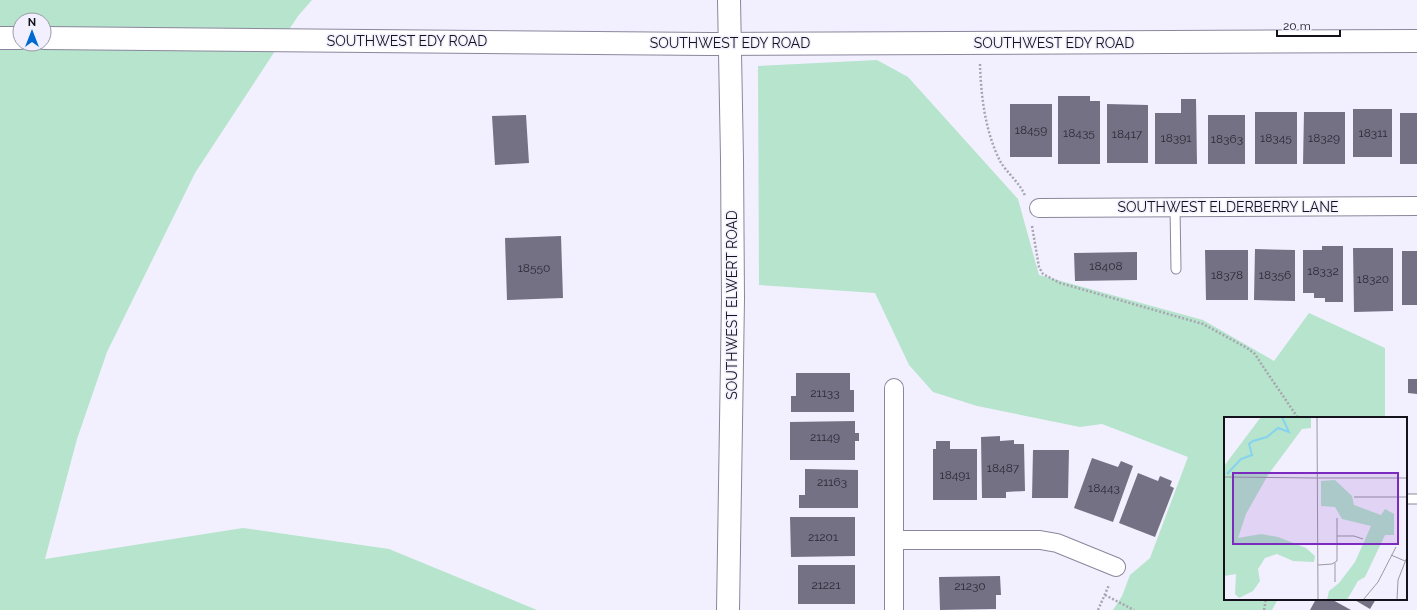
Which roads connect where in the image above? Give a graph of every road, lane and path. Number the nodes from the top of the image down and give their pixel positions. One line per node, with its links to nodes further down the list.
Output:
1 (729, 0): 7 (main road, SOUTHWEST ELWERT ROAD)
2 (0, 38): 3 (main road)
3 (12, 38)
4 (52, 38): 7 (main road, SOUTHWEST EDY ROAD)
5 (1417, 41): 6 (main road, SOUTHWEST EDY ROAD)
6 (979, 43): 7 (main road, SOUTHWEST EDY ROAD); 10 (path)
7 (730, 44): 18 (main road, SOUTHWEST ELWERT ROAD)
8 (1417, 206): 9 (street, SOUTHWEST ELDERBERRY LANE)
9 (1175, 207): 10 (street, SOUTHWEST ELDERBERRY LANE); 11 (lane)
10 (1032, 211): 13 (path)
11 (1176, 269)
12 (894, 388): 14 (street)
13 (1297, 417)
14 (894, 540): 15 (street); 19 (street)
15 (1116, 567): 16 (path)
16 (1105, 595): 20 (path); 21 (path)
17 (1266, 600): 22 (path)
18 (728, 610)
19 (894, 610)
20 (1098, 610)
21 (1134, 610)
22 (1264, 610)

